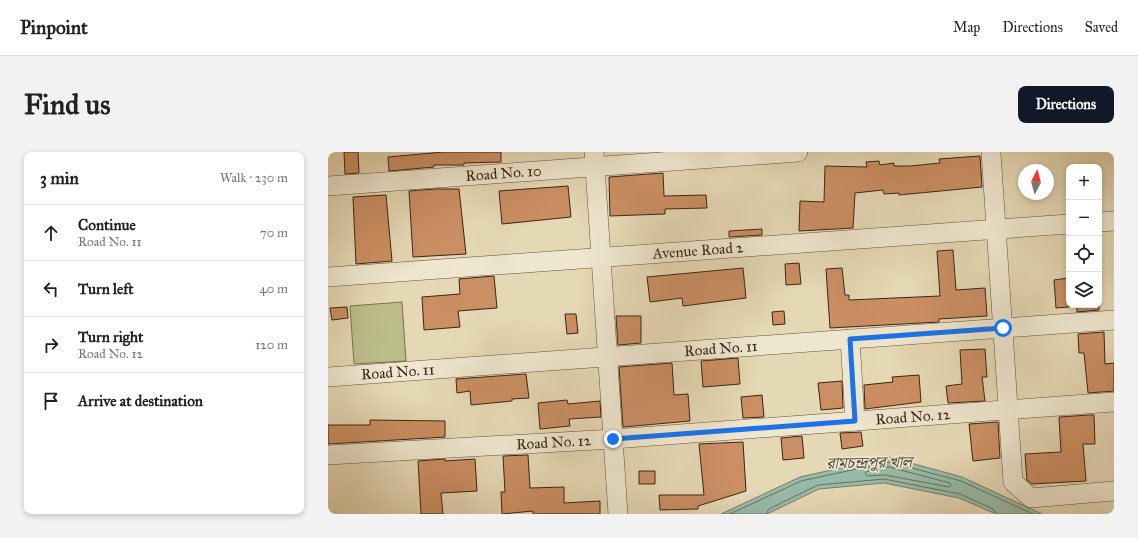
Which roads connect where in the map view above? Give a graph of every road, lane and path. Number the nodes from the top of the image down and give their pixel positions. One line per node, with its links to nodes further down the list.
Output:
1 (798, 152): 3 (street, Road No. 10)
2 (990, 152): 8 (street)
3 (595, 159): 4 (street, Road No. 10); 9 (street)
4 (328, 186)
5 (1114, 221): 6 (street)
6 (1102, 222)
7 (1066, 224): 8 (street, Avenue Road 2)
8 (996, 230): 9 (street, Avenue Road 2); 12 (street)
9 (601, 258): 10 (street, Avenue Road 2); 14 (street)
10 (328, 277)
11 (1114, 320): 12 (street, Road No. 11)
12 (1003, 328): 13 (street, Road No. 11); 17 (street)
13 (850, 339): 14 (street, Road No. 11); 18 (street)
14 (607, 356): 15 (street, Road No. 11); 19 (street)
15 (328, 377)
16 (1114, 402): 17 (street, Road No. 12)
17 (1008, 410): 18 (street, Road No. 12); 21 (street)
18 (855, 421): 19 (street, Road No. 12)
19 (613, 439): 20 (street, Road No. 12); 22 (street)
20 (328, 455)
21 (1114, 491)
22 (618, 514)

